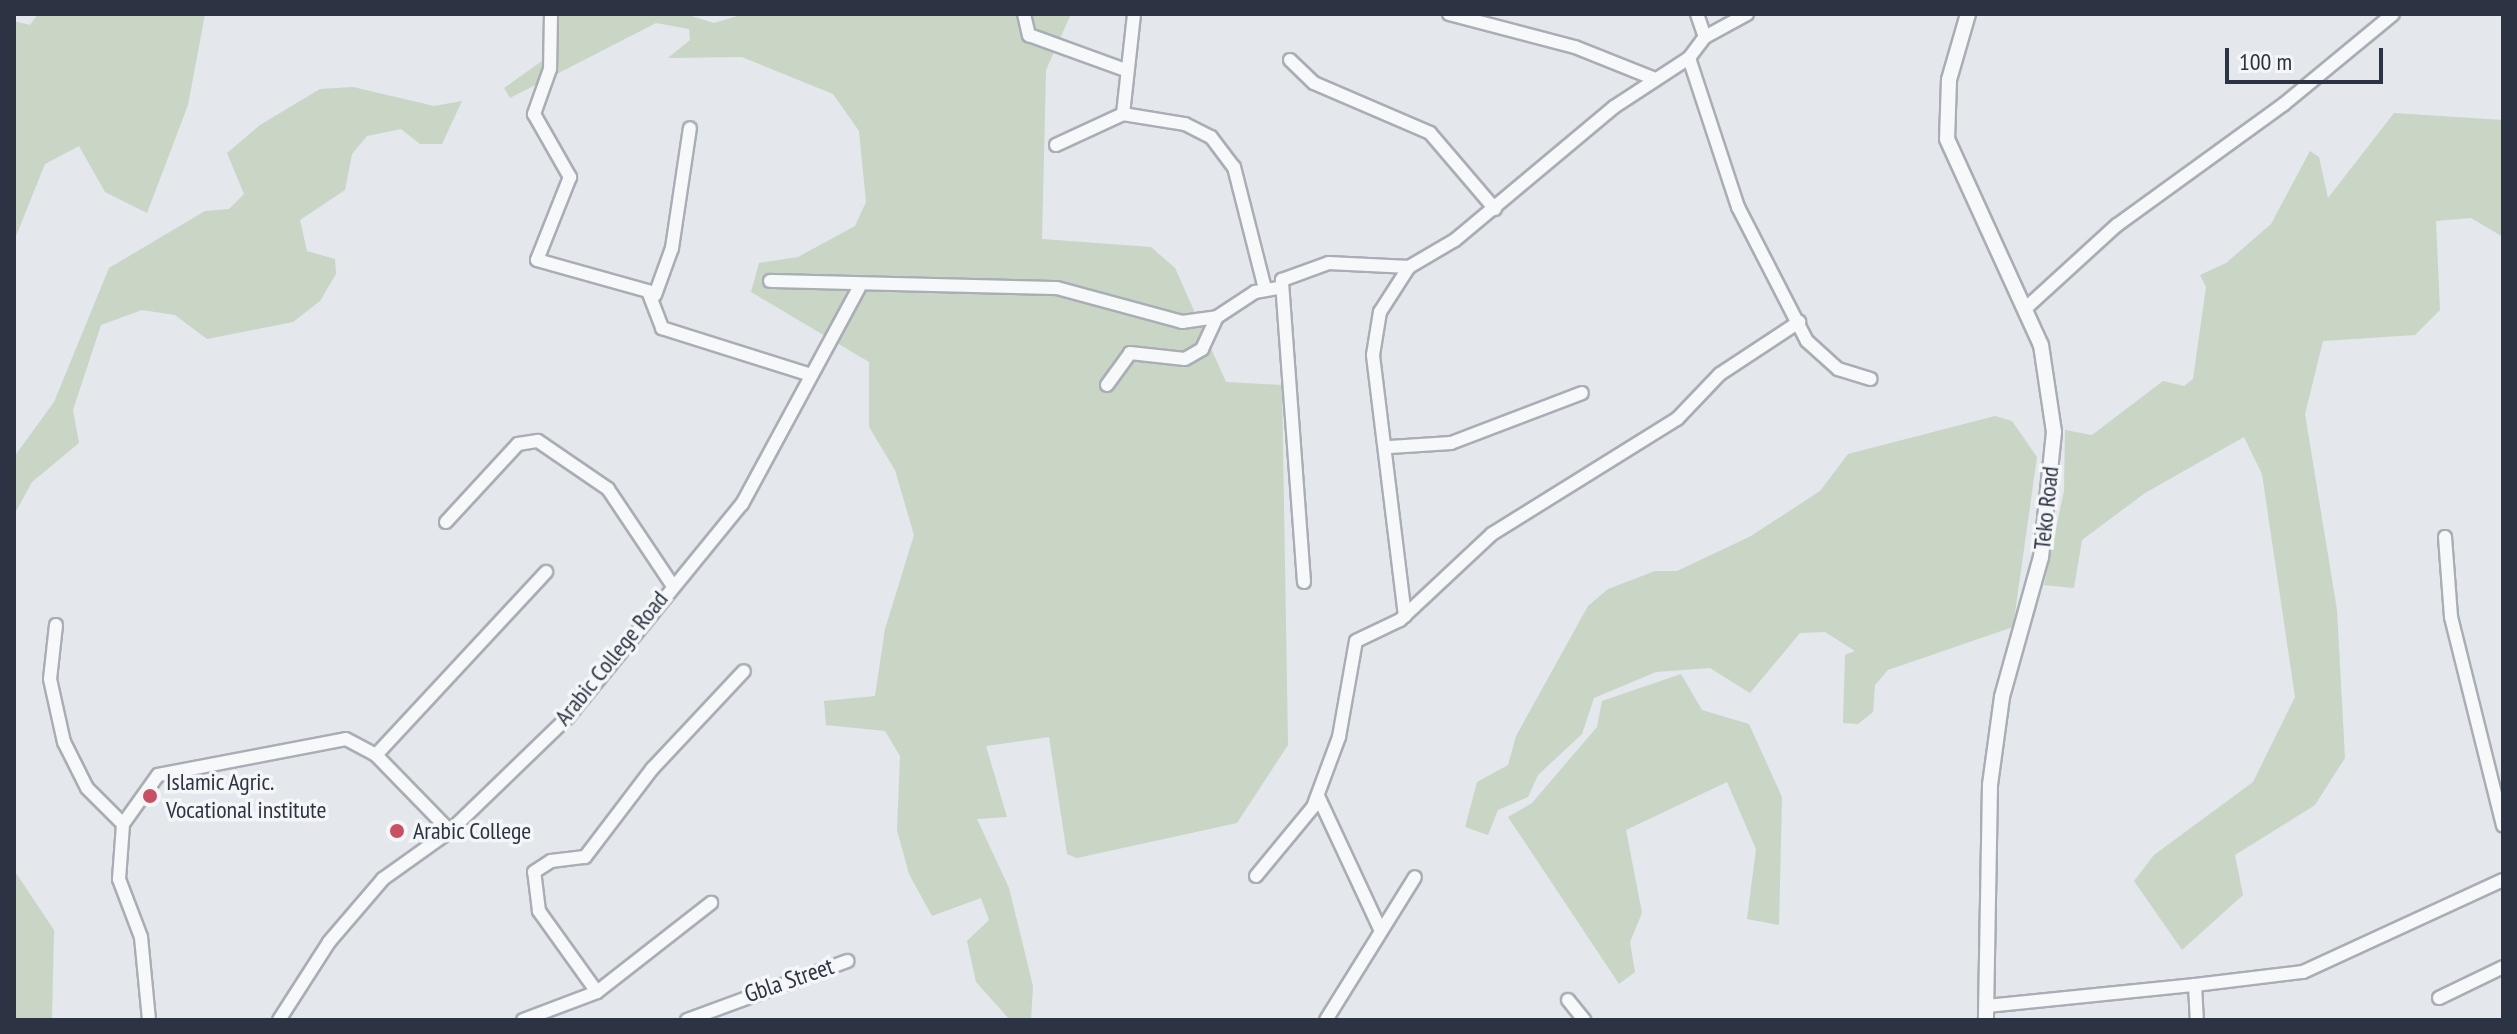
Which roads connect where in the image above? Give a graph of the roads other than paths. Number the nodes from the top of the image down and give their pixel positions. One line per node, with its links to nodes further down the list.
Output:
1 (551, 14): 23 (street)
2 (1024, 14): 12 (street)
3 (1134, 14): 12 (street)
4 (1449, 14): 13 (street)
5 (1697, 14): 9 (street)
6 (1747, 14): 9 (street)
7 (1968, 14): 24 (street, Teko Road)
8 (2393, 14): 24 (street)
9 (1705, 37): 10 (street)
10 (1689, 58): 13 (street); 26 (street)
11 (1290, 60): 17 (street)
12 (1123, 69): 14 (street)
13 (1655, 79): 17 (street)
14 (1123, 114): 16 (street); 22 (street)
15 (690, 128): 23 (street)
16 (1056, 145)
17 (1495, 209): 18 (street)
18 (1409, 267): 20 (street); 31 (street)
19 (770, 281): 21 (street)
20 (1282, 287): 22 (street); 35 (street)
21 (859, 288): 25 (street); 27 (street, Arabic College Road)
22 (1265, 289): 25 (street)
23 (655, 295): 27 (street)
24 (2026, 308): 56 (street, Teko Road)
25 (1217, 317): 29 (street)
26 (1799, 322): 28 (street); 37 (street)
27 (811, 375): 36 (street, Arabic College Road)
28 (1871, 379)
29 (1107, 385)
30 (1582, 393): 31 (street)
31 (1390, 447): 37 (street)
32 (446, 522): 36 (street)
33 (2445, 537): 43 (street)
34 (546, 572): 40 (street)
35 (1304, 582)
36 (671, 583): 44 (street, Arabic College Road)
37 (1405, 616): 41 (street)
38 (56, 625): 42 (street)
39 (744, 671): 53 (street)
40 (376, 755): 42 (street); 44 (street)
41 (1318, 796): 45 (street); 49 (street)
42 (123, 824): 57 (street)
43 (2503, 826)
44 (450, 831): 58 (street, Arabic College Road)
45 (1256, 876)
46 (1415, 877): 49 (street)
47 (2503, 880): 52 (street)
48 (711, 903): 53 (street)
49 (1380, 929): 61 (street)
50 (847, 961): 60 (street, Gbla Street)
51 (2503, 967): 54 (street)
52 (2195, 985): 56 (street); 63 (street)
53 (597, 992): 59 (street)
54 (2439, 998)
55 (1568, 1000): 62 (street)
56 (1986, 1013)
57 (149, 1020)
58 (279, 1020)
59 (523, 1020)
60 (687, 1020)
61 (1326, 1020)
62 (1584, 1020)
63 (2197, 1020)

